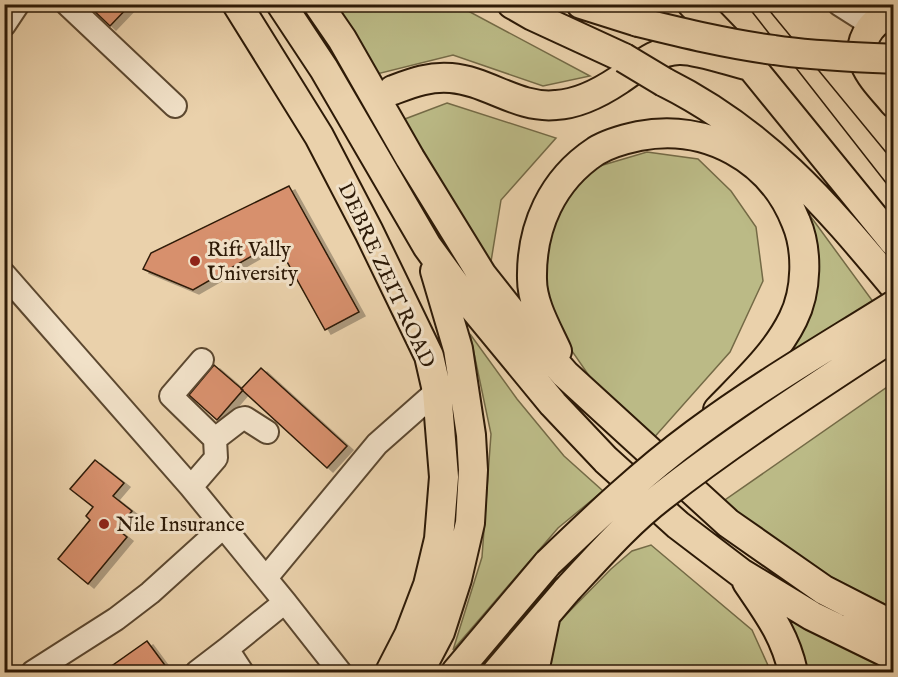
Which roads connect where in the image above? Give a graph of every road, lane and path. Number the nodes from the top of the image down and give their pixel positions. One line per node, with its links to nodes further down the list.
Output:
1 (18, 4): 11 (street)
2 (67, 4): 16 (street)
3 (237, 4): 25 (main road, DEBRE ZEIT ROAD)
4 (281, 4): 18 (main road)
5 (318, 4): 24 (main road)
6 (512, 4): 20 (main road, bridge)
7 (581, 4): 12 (main road, bridge)
8 (692, 4): 13 (main road)
9 (839, 4): 10 (street)
10 (883, 20): 15 (main road)
11 (4, 25)
12 (894, 59)
13 (750, 66): 14 (main road); 17 (main road)
14 (393, 90)
15 (890, 96)
16 (175, 106)
17 (894, 242)
18 (427, 246): 31 (main road); 43 (main road)
19 (9, 286): 29 (street)
20 (894, 286)
21 (894, 305): 27 (main road, bridge)
22 (894, 336): 34 (main road, bridge)
23 (202, 360): 28 (street)
24 (565, 374): 27 (main road, bridge); 35 (main road)
25 (437, 391): 32 (street); 42 (main road, DEBRE ZEIT ROAD)
26 (267, 432): 28 (street)
27 (696, 433): 44 (main road, bridge)
28 (215, 439): 29 (street)
29 (190, 487): 30 (street)
30 (223, 527): 32 (street); 38 (street)
31 (741, 573): 37 (main road); 47 (main road)
32 (266, 578): 33 (street)
33 (285, 602): 36 (street); 41 (street)
34 (546, 615): 45 (main road); 46 (main road)
35 (894, 626)
36 (227, 649): 39 (street); 40 (street)
37 (894, 656)
38 (33, 672)
39 (197, 672)
40 (242, 672)
41 (339, 672)
42 (390, 672)
43 (419, 672)
44 (456, 672)
45 (497, 672)
46 (534, 672)
47 (794, 672)

